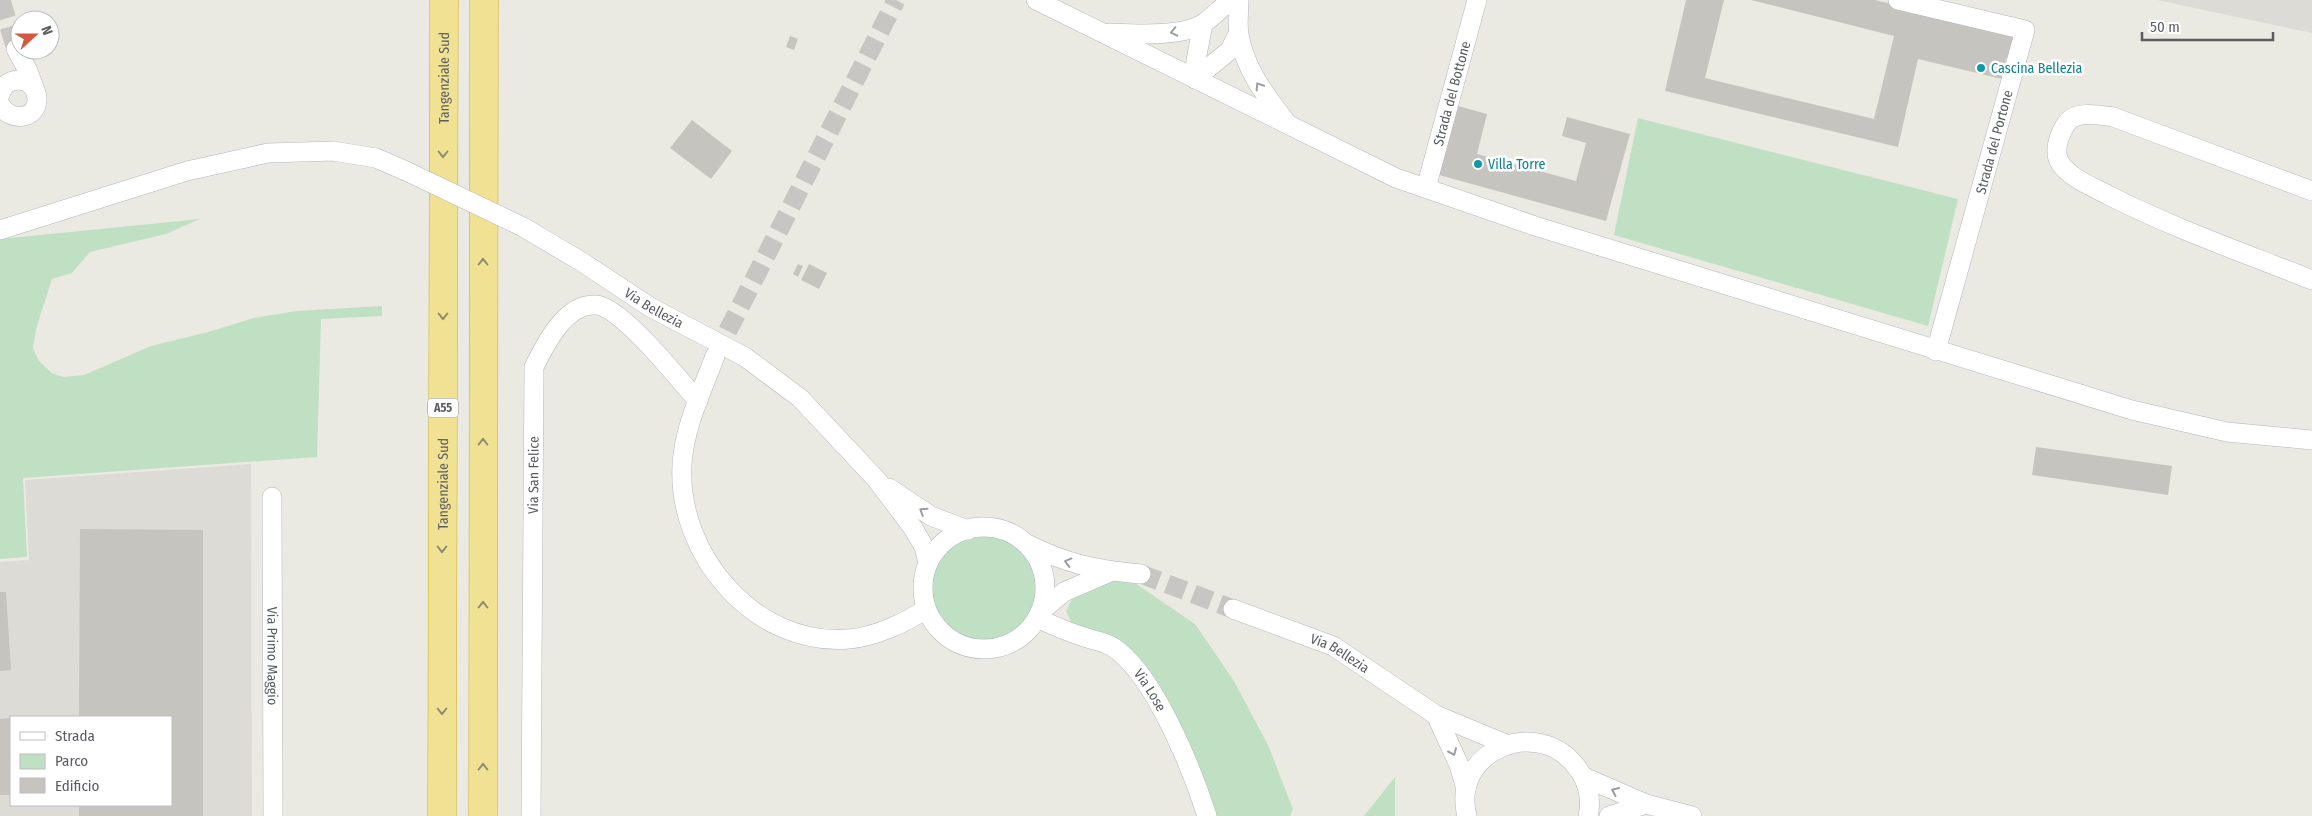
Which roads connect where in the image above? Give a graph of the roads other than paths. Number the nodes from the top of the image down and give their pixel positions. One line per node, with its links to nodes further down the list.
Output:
1 (444, 0): 39 (highway, Tangenziale Sud / A55, one-way to 39)
2 (484, 0): 40 (highway, one-way to 2)
3 (1036, 0): 9 (street)
4 (1230, 0): 8 (street)
5 (1239, 0): 10 (street)
6 (1477, 0): 15 (street, Strada del Bottone)
7 (1898, 0): 19 (street, Strada del Portone)
8 (1203, 24): 9 (street, one-way to 9); 11 (street)
9 (1101, 32): 11 (street)
10 (1238, 34): 11 (street); 14 (street, one-way to 10)
11 (1195, 79): 14 (street)
12 (35, 90): 13 (street); 13 (street); 13 (street)
13 (2, 99)
14 (1288, 125): 15 (street)
15 (1426, 188): 19 (street)
16 (2312, 191): 18 (street)
17 (0, 230): 23 (street, Via Bellezia, bridge)
18 (2312, 280)
19 (1936, 351): 22 (street)
20 (715, 356): 21 (street)
21 (698, 401): 30 (street); 41 (street, Via San Felice)
22 (2312, 440)
23 (876, 479): 25 (street, Via Bellezia, one-way to 23); 27 (street, Via Bellezia)
24 (272, 497): 38 (street, Via Primo Maggio)
25 (968, 530): 26 (street, Via Bellezia); 27 (street, Via Bellezia)
26 (1026, 544): 28 (street, Via Bellezia, one-way to 26); 32 (street, Via Bellezia)
27 (928, 563): 30 (street, Via Bellezia)
28 (1112, 571): 29 (street, Via Bellezia); 32 (street, Via Bellezia)
29 (1141, 574)
30 (926, 609): 32 (street, Via Bellezia)
31 (1233, 609): 33 (street, Via Bellezia)
32 (1039, 615): 42 (street, Via Lose)
33 (1436, 715): 34 (street, Via Bellezia); 36 (street, one-way to 36)
34 (1508, 745): 35 (street); 36 (street)
35 (1584, 777): 37 (street, one-way to 35); 44 (street)
36 (1466, 789): 43 (street)
37 (1646, 804): 45 (street); 46 (street)
38 (273, 816)
39 (442, 816)
40 (483, 816)
41 (531, 816)
42 (1207, 816)
43 (1467, 816)
44 (1588, 816)
45 (1609, 816)
46 (1692, 816)

